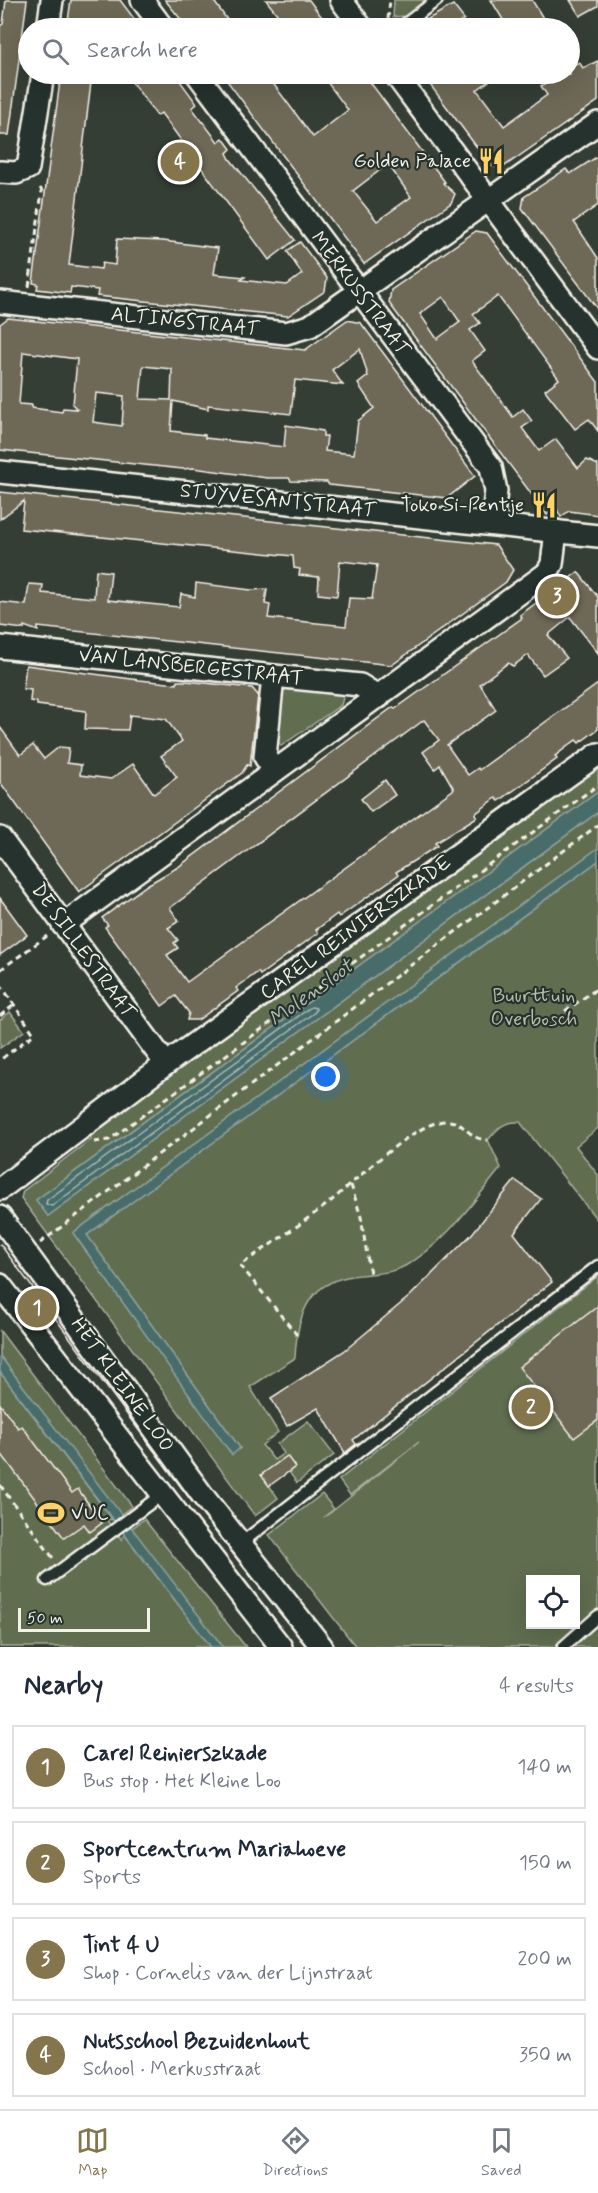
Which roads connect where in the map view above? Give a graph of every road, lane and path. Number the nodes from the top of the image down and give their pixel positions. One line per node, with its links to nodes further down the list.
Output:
1 (52, 0): 6 (street)
2 (142, 0): 7 (street)
3 (340, 0): 8 (street)
4 (390, 0): 9 (path)
5 (437, 0): 10 (lane)
6 (49, 18)
7 (156, 18)
8 (354, 18)
9 (387, 18)
10 (413, 18)
11 (41, 84): 15 (street)
12 (204, 84): 18 (street, MERKUSSTRAAT)
13 (402, 84): 17 (street)
14 (598, 123): 17 (street, ALTINGSTRAAT)
15 (28, 168): 16 (street); 19 (path)
16 (0, 172)
17 (488, 199): 18 (street, ALTINGSTRAAT); 20 (street)
18 (358, 291): 19 (street, ALTINGSTRAAT); 22 (street, MERKUSSTRAAT)
19 (13, 303)
20 (595, 338)
21 (0, 472): 22 (street, STUYVESANTSTRAAT)
22 (492, 523): 23 (street, STUYVESANTSTRAAT)
23 (556, 531): 24 (street, STUYVESANTSTRAAT); 27 (street)
24 (598, 536)
25 (0, 647): 26 (street, VAN LANSBERGESTRAAT)
26 (273, 676): 27 (street, VAN LANSBERGESTRAAT); 29 (street)
27 (379, 697): 29 (street)
28 (598, 754): 41 (street, CAREL REINIERSZKADE)
29 (274, 770): 33 (street)
30 (598, 785): 43 (path)
31 (598, 825): 47 (path)
32 (0, 838): 33 (street, DE SILLESTRAAT)
33 (63, 925): 34 (path); 41 (street, DE SILLESTRAAT)
34 (0, 970)
35 (0, 984): 37 (path)
36 (598, 988): 38 (path)
37 (14, 1005): 39 (path); 40 (path)
38 (565, 1011)
39 (0, 1016)
40 (0, 1060)
41 (166, 1064): 45 (street, CAREL REINIERSZKADE)
42 (488, 1140): 44 (path)
43 (88, 1143)
44 (351, 1185): 49 (path); 51 (path)
45 (0, 1189)
46 (0, 1217): 47 (street, HET KLEINE LOO)
47 (27, 1252): 54 (street, HET KLEINE LOO)
48 (598, 1266): 56 (lane)
49 (370, 1274)
50 (0, 1285): 53 (street, HET KLEINE LOO)
51 (297, 1335)
52 (0, 1485): 57 (path)
53 (161, 1495): 55 (street, HET KLEINE LOO); 57 (lane)
54 (203, 1496): 55 (street); 56 (street, HET KLEINE LOO)
55 (176, 1515): 60 (street, HET KLEINE LOO)
56 (240, 1544): 61 (street, HET KLEINE LOO)
57 (62, 1569): 58 (lane)
58 (47, 1580)
59 (598, 1616): 62 (lane)
60 (281, 1647)
61 (322, 1647)
62 (564, 1647)

